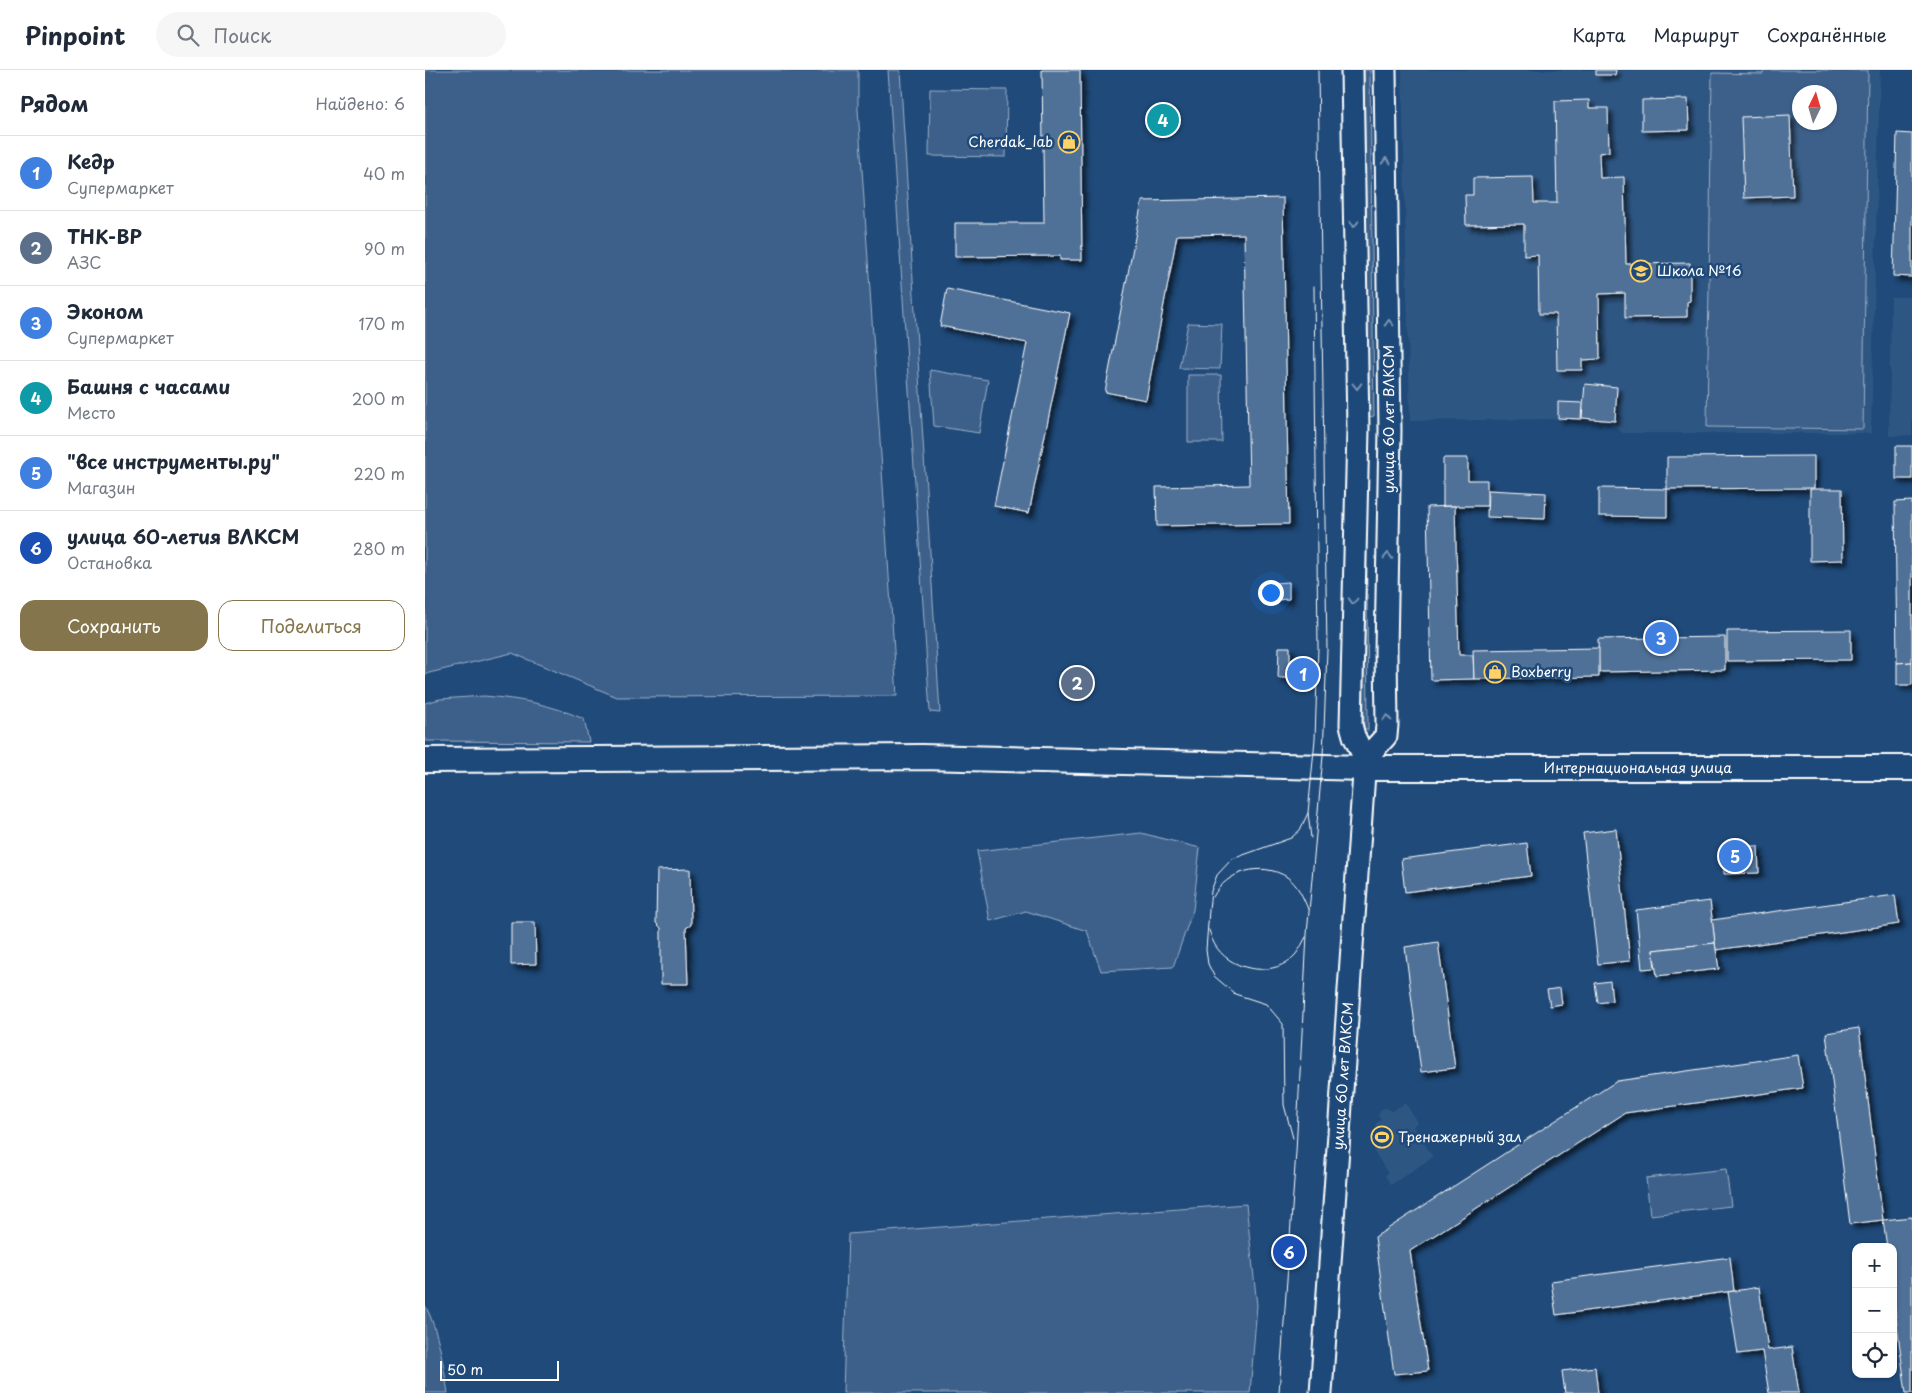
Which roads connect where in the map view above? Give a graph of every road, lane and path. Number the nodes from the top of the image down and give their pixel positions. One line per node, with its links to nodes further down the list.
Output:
1 (1352, 70): 4 (street, улица 60 лет ВЛКСМ, one-way to 4)
2 (1385, 70): 4 (street, улица 60 лет ВЛКСМ, one-way to 2)
3 (425, 760): 4 (main road, Интернациональная улица)
4 (1365, 764): 5 (main road, Интернациональная улица); 6 (street, улица 60 лет ВЛКСМ)
5 (1912, 768)
6 (1321, 1393)

